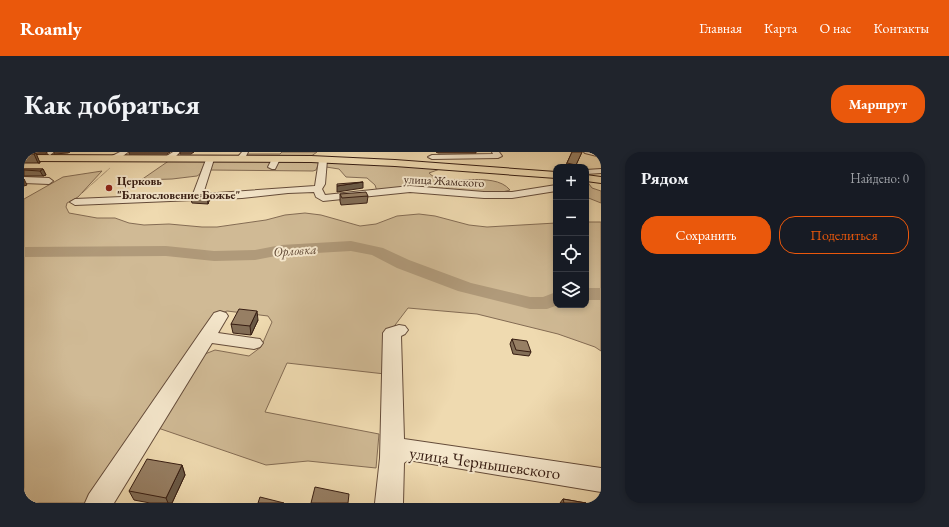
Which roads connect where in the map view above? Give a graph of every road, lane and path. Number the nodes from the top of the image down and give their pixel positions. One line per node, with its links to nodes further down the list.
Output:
1 (177, 152): 10 (street)
2 (495, 152): 4 (street)
3 (587, 152): 6 (street)
4 (430, 154): 12 (street)
5 (243, 155): 8 (main road); 11 (main road)
6 (601, 155)
7 (121, 156): 9 (main road); 10 (main road); 23 (path)
8 (321, 156): 12 (main road); 21 (street)
9 (24, 158)
10 (168, 159): 11 (main road)
11 (210, 159): 22 (street)
12 (440, 166): 15 (main road)
13 (601, 171): 14 (street)
14 (589, 172)
15 (553, 175)
16 (589, 178): 18 (main road)
17 (24, 180): 19 (street)
18 (601, 180)
19 (49, 181)
20 (553, 188): 21 (street, улица Жамского)
21 (318, 189): 22 (street)
22 (197, 196): 23 (street)
23 (75, 202)
24 (220, 316): 26 (street)
25 (399, 330): 28 (street)
26 (206, 337): 27 (street); 30 (street)
27 (254, 343)
28 (392, 458): 29 (street, улица Чернышевского); 31 (street, улица Чернышевского)
29 (601, 480)
30 (99, 503)
31 (389, 503)

